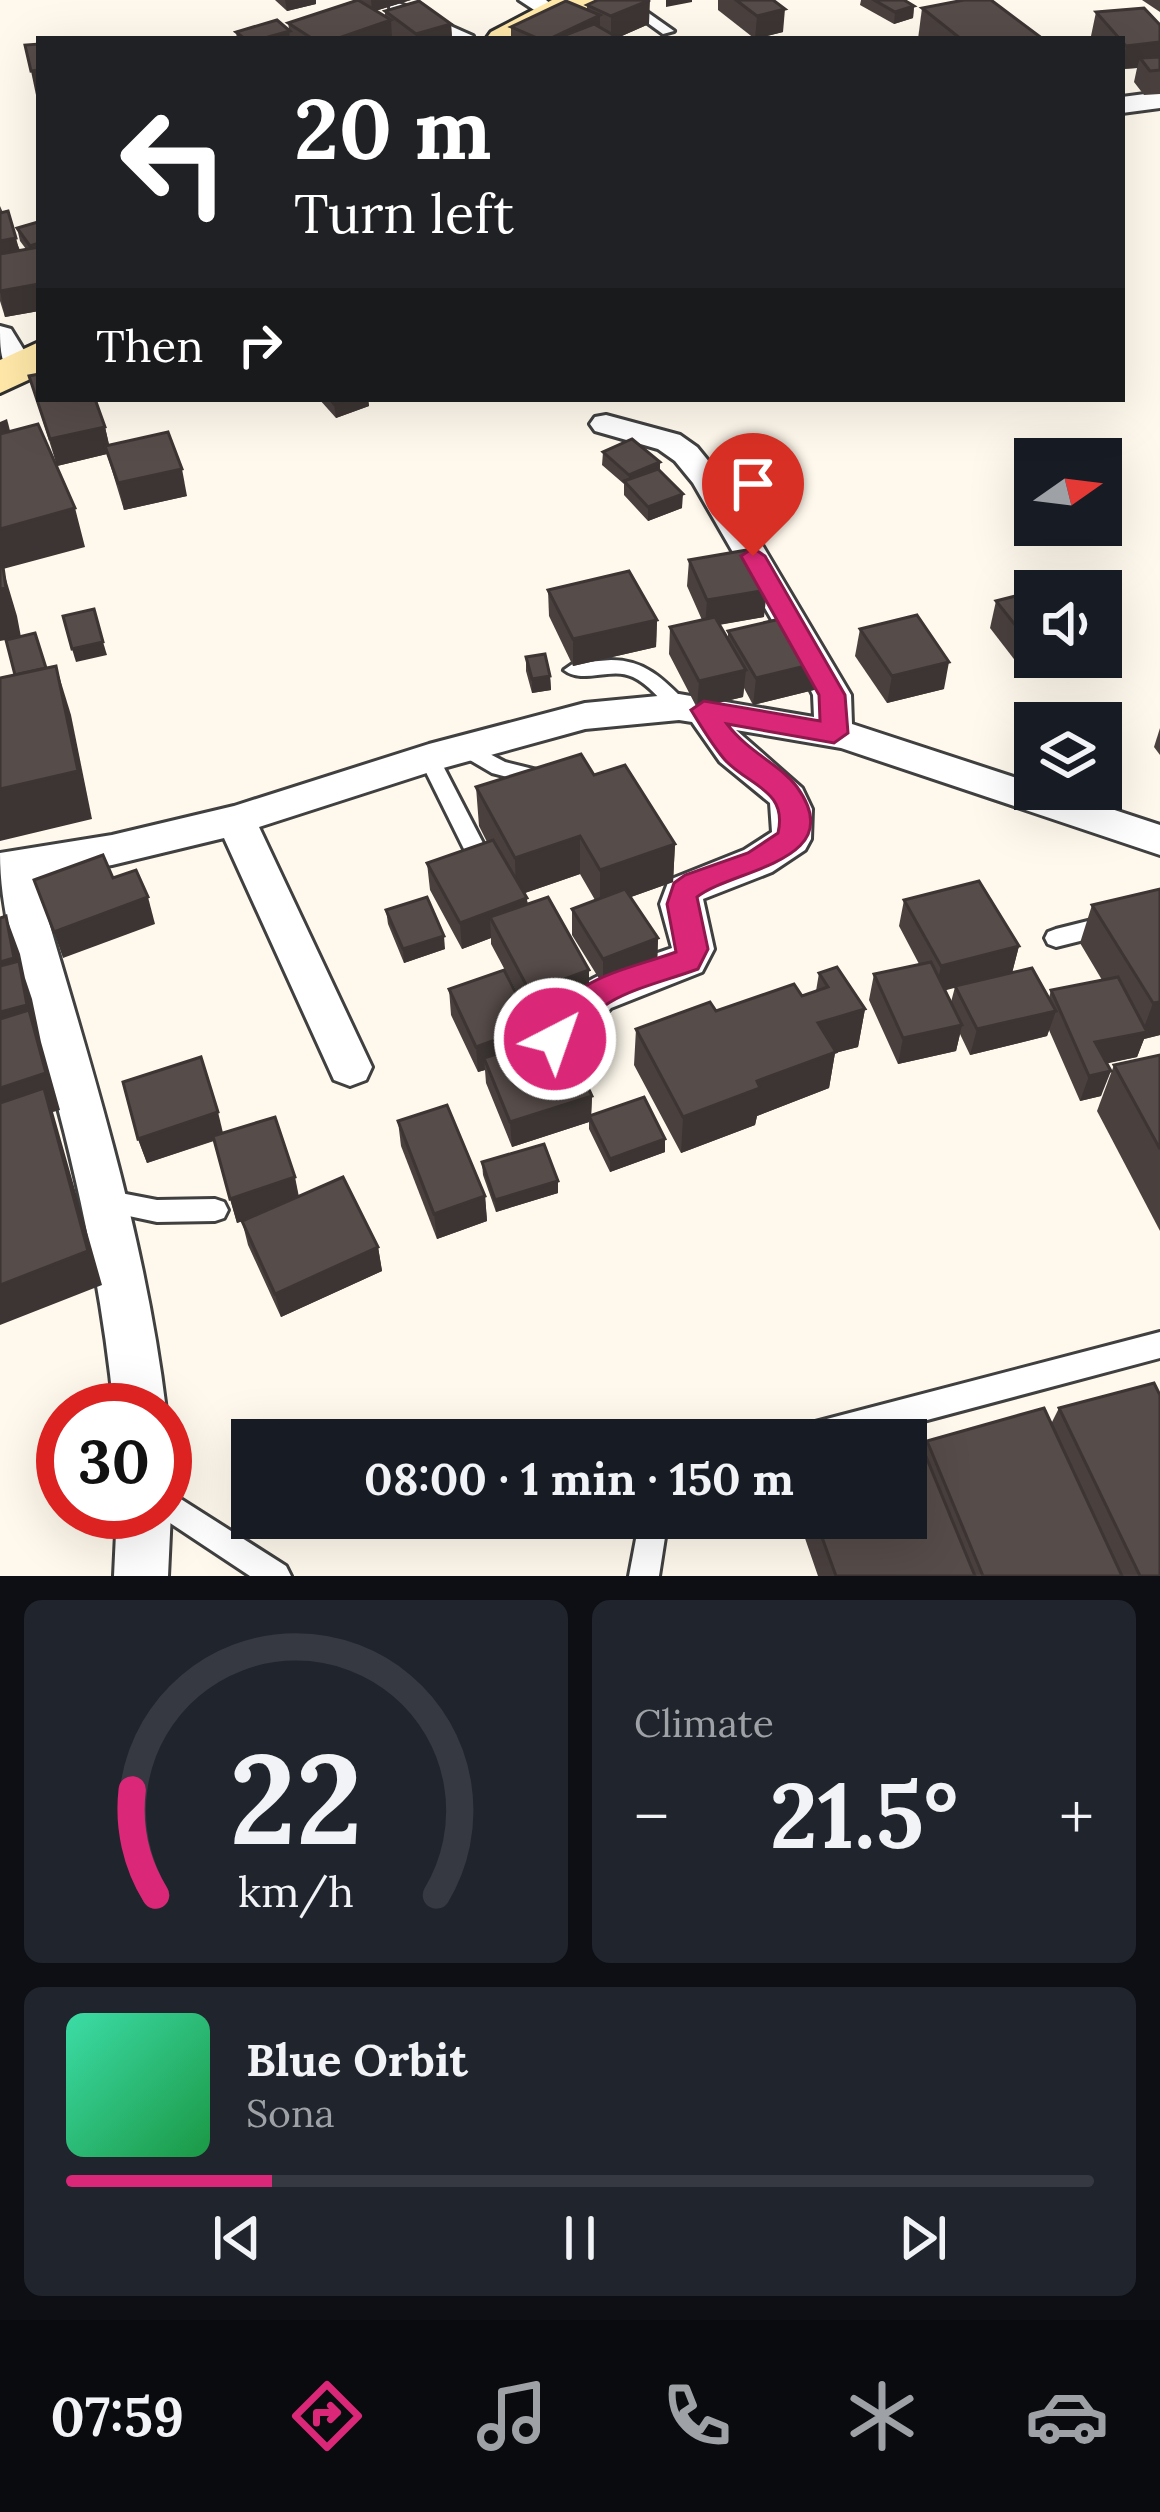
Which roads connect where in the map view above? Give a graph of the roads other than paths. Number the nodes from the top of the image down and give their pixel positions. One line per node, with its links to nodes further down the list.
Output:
1 (622, 0): 4 (lane)
2 (394, 5): 5 (lane)
3 (553, 5): 6 (street)
4 (668, 31)
5 (461, 36)
6 (507, 36)
7 (1160, 100): 8 (street)
8 (1125, 105)
9 (606, 424): 12 (street)
10 (574, 670): 11 (lane)
11 (691, 708): 12 (street); 13 (street); 21 (street)
12 (834, 733): 16 (street)
13 (447, 753): 14 (lane); 15 (street); 17 (lane)
14 (571, 780)
15 (236, 820): 18 (street); 22 (street)
16 (1160, 839)
17 (474, 847)
18 (6, 868): 23 (street)
19 (1160, 912): 20 (lane)
20 (1056, 938)
21 (555, 1039)
22 (350, 1067)
23 (104, 1201): 24 (lane); 26 (street)
24 (215, 1210)
25 (1160, 1345): 27 (lane)
26 (138, 1383)
27 (880, 1419)
28 (192, 1521): 32 (lane)
29 (143, 1539): 31 (street)
30 (650, 1539): 33 (lane)
31 (141, 1576)
32 (276, 1576)
33 (644, 1576)

